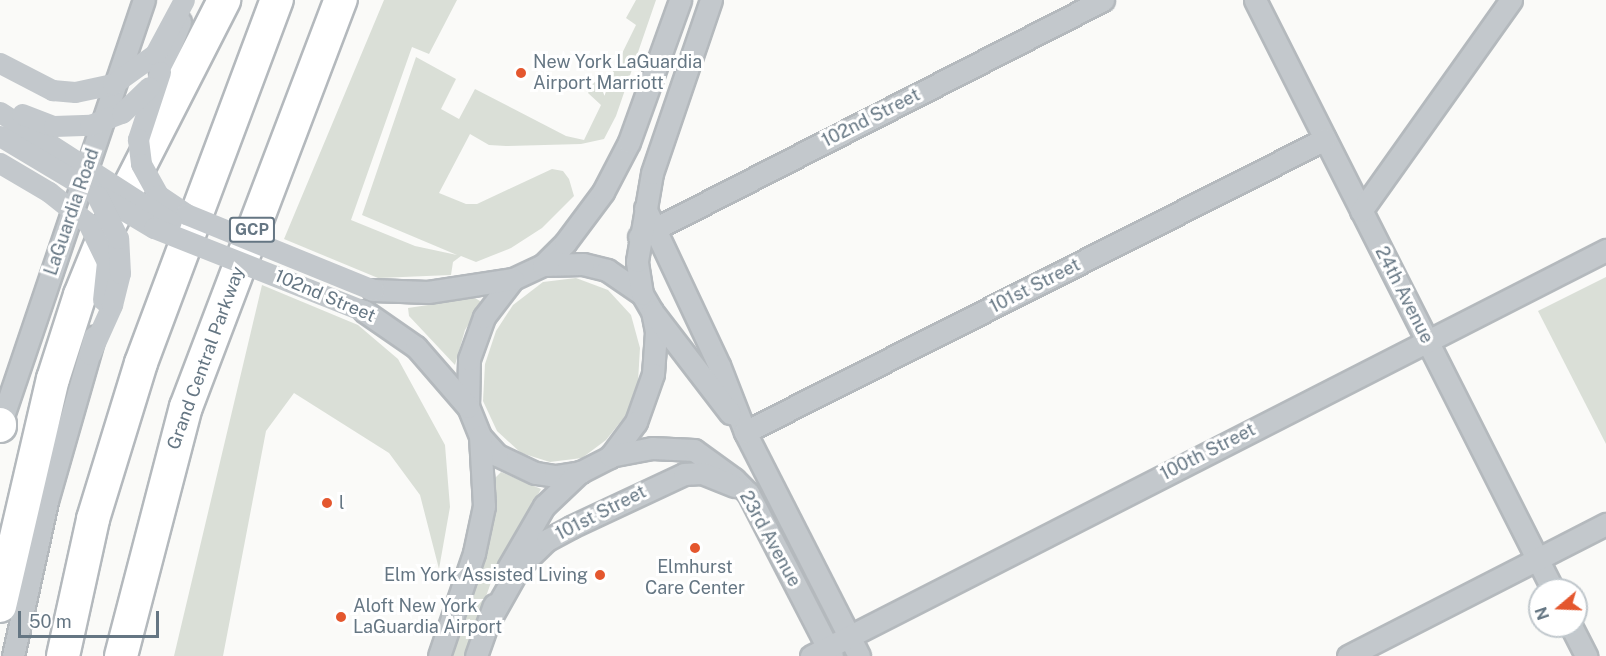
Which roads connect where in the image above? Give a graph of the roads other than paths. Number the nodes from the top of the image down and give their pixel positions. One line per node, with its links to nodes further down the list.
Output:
1 (144, 0): 29 (street, LaGuardia Road)
2 (186, 0): 11 (street, bridge); 12 (street, 102nd Street)
3 (224, 0): 39 (highway)
4 (277, 0): 45 (highway)
5 (341, 0): 33 (highway, Grand Central Parkway / GCP)
6 (680, 0): 23 (street)
7 (711, 0): 20 (street, 23rd Avenue)
8 (1103, 0): 20 (street, 102nd Street)
9 (1255, 0): 16 (street, 24th Avenue)
10 (1511, 0): 19 (street)
11 (0, 63)
12 (160, 72): 13 (street, bridge); 24 (street, 102nd Street, bridge)
13 (0, 103)
14 (0, 112): 22 (street, bridge)
15 (0, 136): 18 (street, bridge)
16 (1325, 138): 19 (street, 24th Avenue); 30 (street, 101st Street)
17 (0, 163): 27 (street, bridge)
18 (95, 194): 22 (street, bridge); 27 (street, bridge)
19 (1361, 211): 26 (street, 24th Avenue)
20 (648, 233): 25 (street); 30 (street, 23rd Avenue)
21 (1606, 250): 26 (street, 100th Street)
22 (220, 253): 28 (street, 102nd Street, bridge)
23 (543, 264): 24 (street); 25 (street)
24 (513, 279): 28 (street)
25 (647, 302): 30 (street, 23rd Avenue); 32 (street)
26 (1427, 341): 37 (street, 24th Avenue); 41 (street, 100th Street)
27 (90, 354): 44 (street)
28 (468, 407): 31 (street)
29 (0, 425)
30 (745, 432): 41 (street, 23rd Avenue)
31 (480, 436): 34 (street); 48 (street)
32 (610, 457): 34 (street); 35 (street, 23rd Avenue)
33 (169, 463): 46 (highway, Grand Central Parkway / GCP); 47 (highway)
34 (581, 472): 40 (street)
35 (748, 493): 40 (street, 101st Street); 43 (street, 23rd Avenue)
36 (1606, 524): 37 (street)
37 (1538, 560): 38 (street, 24th Avenue); 51 (street)
38 (1547, 578)
39 (0, 606)
40 (490, 619): 49 (street)
41 (849, 635): 43 (street, 100th Street); 50 (street, 23rd Avenue)
42 (1577, 638): 52 (street)
43 (823, 653)
44 (13, 656)
45 (63, 656)
46 (121, 656)
47 (145, 656)
48 (439, 656)
49 (476, 656)
50 (859, 656)
51 (1348, 656)
52 (1586, 656)

